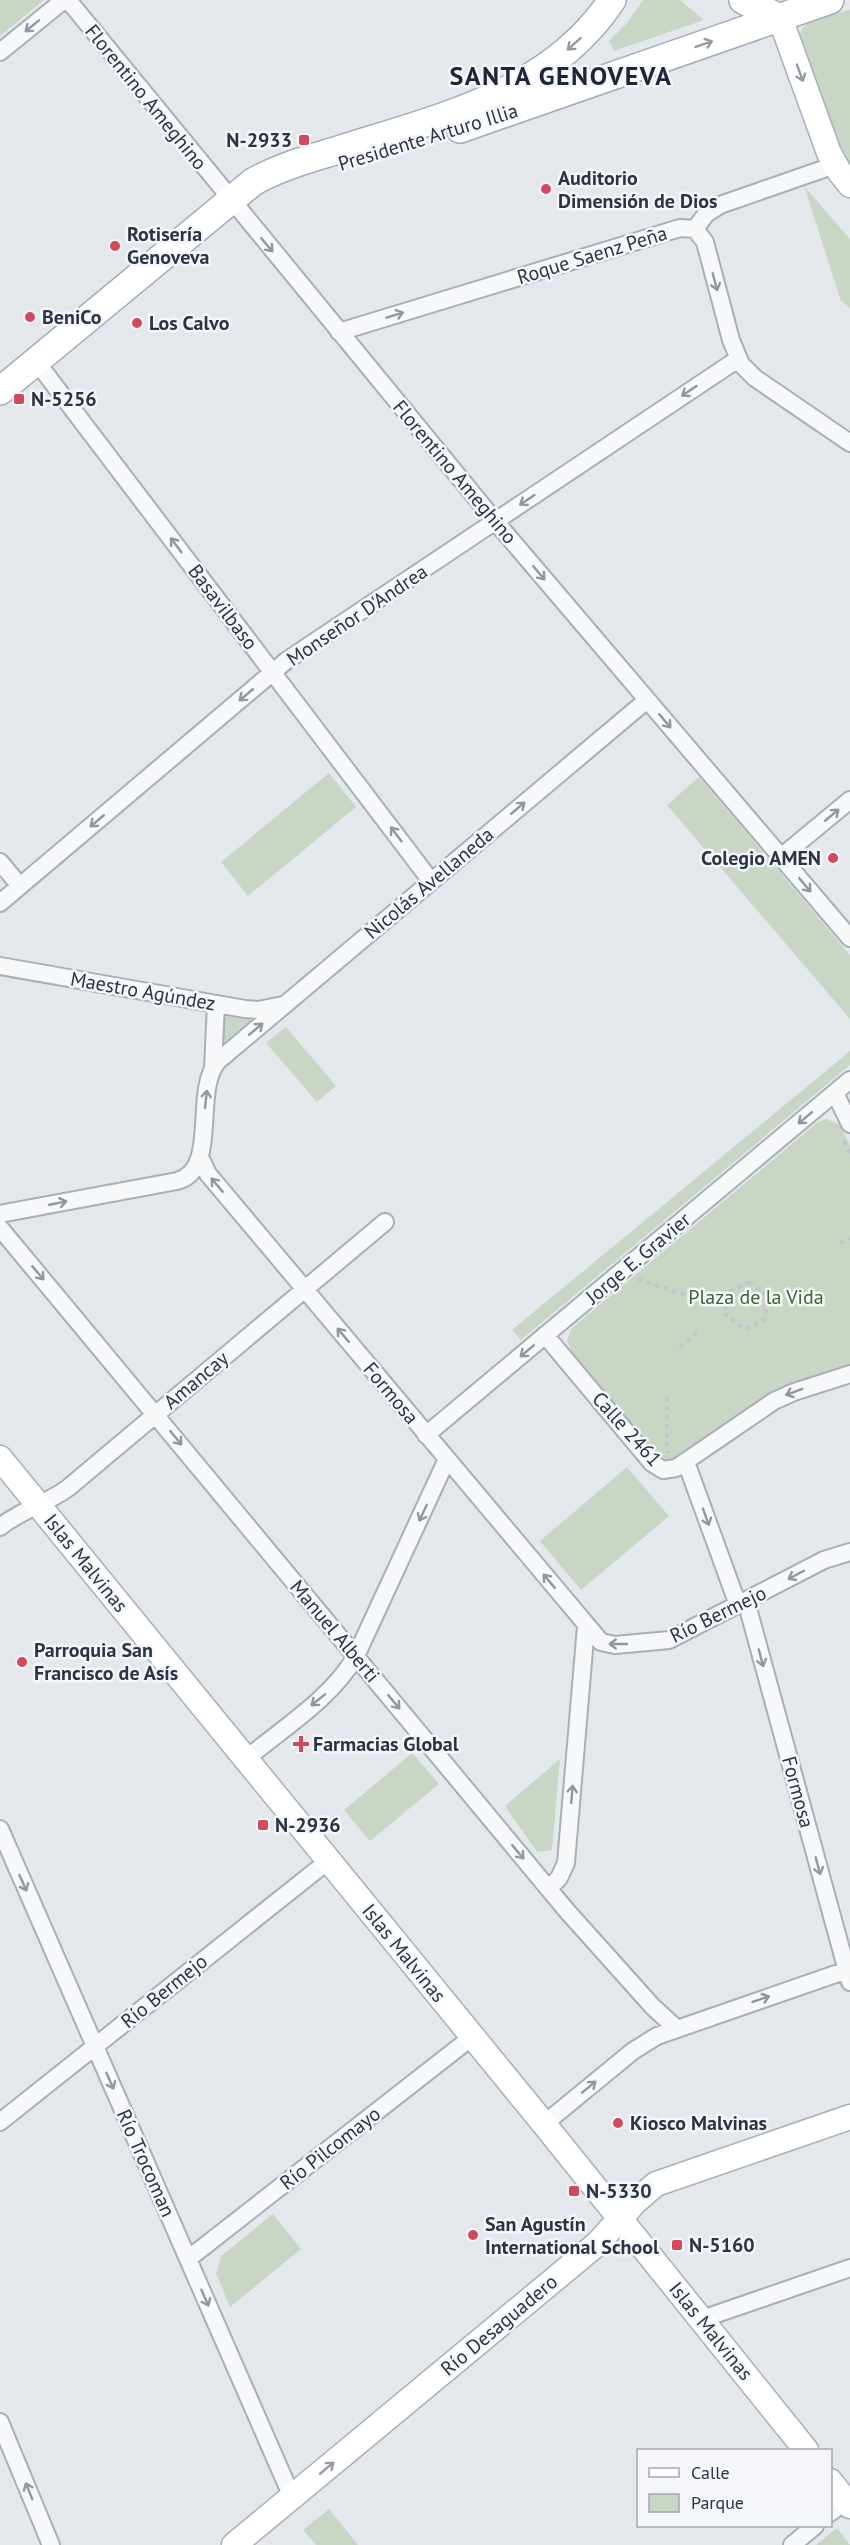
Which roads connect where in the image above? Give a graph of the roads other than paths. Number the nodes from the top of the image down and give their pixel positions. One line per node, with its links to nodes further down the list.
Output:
1 (66, 0): 6 (street, one-way to 6); 9 (street, Florentino Ameghino)
2 (612, 0): 9 (main road, Presidente Arturo Illia, one-way to 9)
3 (743, 0): 5 (main road)
4 (830, 0): 5 (main road, Presidente Arturo Illia)
5 (780, 18): 7 (main road, one-way to 7); 9 (main road, Presidente Arturo Illia, one-way to 5)
6 (0, 52)
7 (835, 165): 8 (main road); 10 (street, Roque Saenz Peña)
8 (850, 185)
9 (230, 199): 11 (street, Florentino Ameghino, one-way to 11); 13 (main road, Presidente Arturo Illia)
10 (695, 229): 11 (street, Roque Saenz Peña, one-way to 10); 12 (street, one-way to 12)
11 (339, 332): 16 (street, Florentino Ameghino)
12 (738, 359): 15 (street); 16 (street, Monseñor D'Andrea, one-way to 16)
13 (36, 361): 14 (main road, Presidente Arturo Illia); 17 (street, Basavilbaso, one-way to 13)
14 (0, 391)
15 (850, 443)
16 (495, 521): 17 (street, Monseñor D'Andrea); 18 (street, Florentino Ameghino, one-way to 18)
17 (273, 672): 22 (street, Basavilbaso, one-way to 17); 23 (street, Monseñor D'Andrea, one-way to 23)
18 (647, 700): 20 (street, Florentino Ameghino, one-way to 20); 22 (street, Nicolás Avellaneda, one-way to 18)
19 (850, 800): 20 (street, one-way to 19)
20 (781, 857): 25 (street, Florentino Ameghino, one-way to 25)
21 (0, 862): 23 (street)
22 (431, 881): 28 (street, Nicolás Avellaneda)
23 (20, 886): 24 (street, Monseñor D'Andrea)
24 (0, 903)
25 (850, 938)
26 (0, 966): 27 (street, Maestro Agúndez)
27 (216, 1004): 28 (street, Maestro Agúndez); 29 (street)
28 (285, 1004): 29 (street, Nicolás Avellaneda, one-way to 28)
29 (213, 1068): 33 (street, one-way to 29)
30 (850, 1080): 31 (street, Jorge E. Gravier)
31 (835, 1093): 32 (street); 38 (street, Jorge E. Gravier, one-way to 38)
32 (846, 1129)
33 (200, 1156): 34 (street, one-way to 33); 37 (street, Formosa, one-way to 33)
34 (0, 1214)
35 (385, 1222): 37 (street, Amancay)
36 (0, 1228): 40 (street, Manuel Alberti, one-way to 40)
37 (304, 1289): 40 (street, Amancay); 41 (street, Formosa, one-way to 37)
38 (545, 1335): 41 (street, Jorge E. Gravier, one-way to 41); 43 (street, Calle 2461)
39 (850, 1374): 43 (street, one-way to 43)
40 (156, 1414): 45 (street, Amancay); 50 (street, Manuel Alberti, one-way to 50)
41 (426, 1435): 44 (street, Formosa)
42 (0, 1458): 45 (main road, Islas Malvinas)
43 (675, 1458): 48 (street, Calle 2461, one-way to 48)
44 (447, 1459): 49 (street, Formosa, one-way to 44); 50 (street, one-way to 50)
45 (39, 1506): 46 (street, Amancay); 51 (main road, Islas Malvinas)
46 (0, 1527)
47 (850, 1552): 48 (street, Río Bermejo, one-way to 48)
48 (742, 1603): 49 (street, Río Bermejo, one-way to 49); 55 (street, Formosa, one-way to 55)
49 (586, 1626): 54 (street, one-way to 49)
50 (356, 1656): 51 (street, one-way to 51); 54 (street, Manuel Alberti, one-way to 54)
51 (246, 1759): 53 (main road, Islas Malvinas)
52 (0, 1829): 58 (street, Río Trocoman, one-way to 58)
53 (328, 1861): 57 (main road, Islas Malvinas); 58 (street, Río Bermejo)
54 (549, 1888): 56 (street, Manuel Alberti)
55 (849, 1974): 56 (street, one-way to 55)
56 (676, 2028): 61 (street, one-way to 56)
57 (472, 2037): 61 (main road, Islas Malvinas); 63 (street, Río Pilcomayo)
58 (95, 2047): 60 (street, Río Bermejo); 63 (street, Río Trocoman, one-way to 63)
59 (850, 2117): 62 (main road, Río Desaguadero)
60 (0, 2122)
61 (544, 2124): 62 (main road, Islas Malvinas)
62 (621, 2218): 65 (main road, Islas Malvinas); 69 (main road, Río Desaguadero, one-way to 62)
63 (188, 2259): 69 (street, Río Trocoman, one-way to 69)
64 (850, 2268): 65 (street)
65 (702, 2319): 67 (main road, Islas Malvinas)
66 (0, 2422): 72 (street, one-way to 66)
67 (804, 2449)
68 (832, 2483): 70 (main road)
69 (292, 2497): 73 (main road, Río Desaguadero)
70 (842, 2507)
71 (814, 2527): 74 (street)
72 (51, 2545)
73 (234, 2545)
74 (792, 2545)

